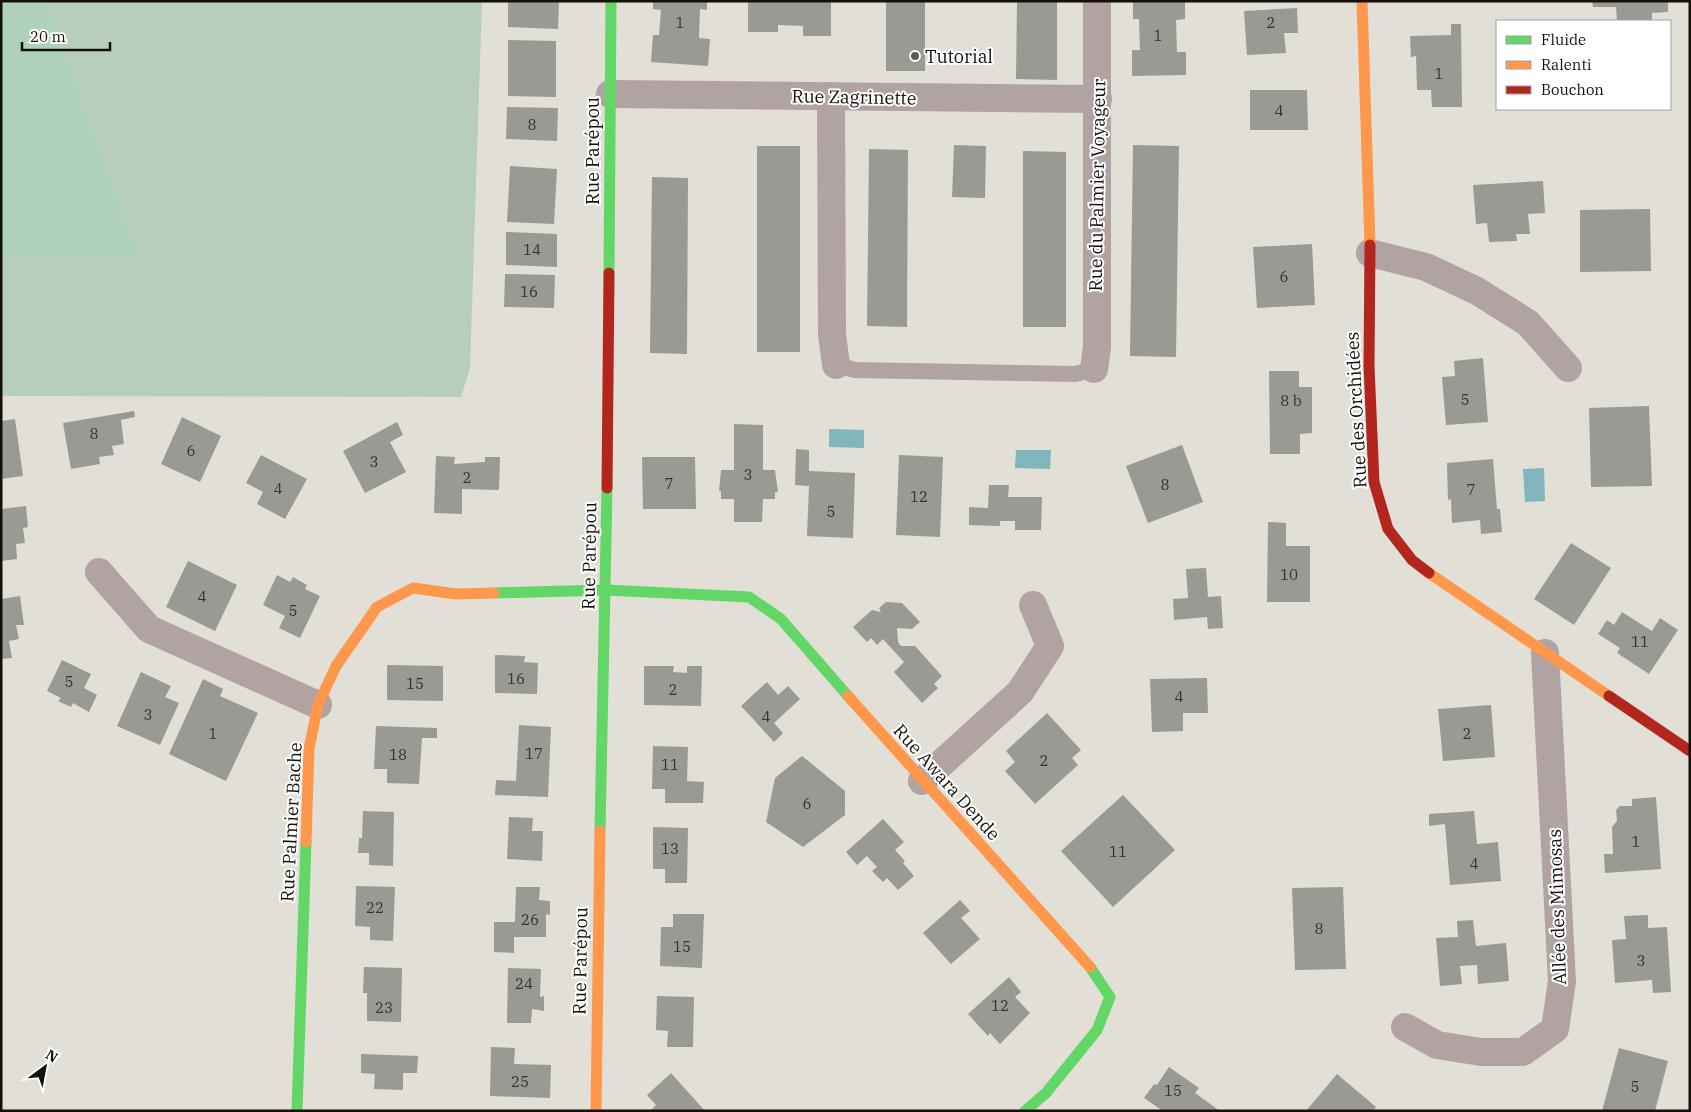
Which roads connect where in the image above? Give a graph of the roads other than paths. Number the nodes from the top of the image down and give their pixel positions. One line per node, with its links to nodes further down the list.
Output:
1 (611, 1): 4 (street, Rue Parépou)
2 (1097, 1): 6 (street, Rue du Palmier Voyageur)
3 (1362, 1): 7 (street, Rue des Orchidées)
4 (610, 94): 5 (street, Rue Zagrinette); 12 (street, Rue Parépou)
5 (832, 96): 6 (street, Rue Zagrinette); 8 (street)
6 (1098, 99): 10 (street, Rue du Palmier Voyageur)
7 (1370, 254): 9 (street); 14 (street, Rue des Orchidées)
8 (836, 365): 10 (lane)
9 (1568, 368)
10 (1094, 369)
11 (99, 572): 15 (street)
12 (606, 590): 15 (street, Rue Palmier Bache); 17 (street, Rue Awara Dende); 20 (street, Rue Parépou)
13 (1034, 605): 17 (street)
14 (1545, 653): 16 (street, Rue des Orchidées); 18 (street, Allée des Mimosas)
15 (318, 705): 19 (street, Rue Palmier Bache)
16 (1690, 751)
17 (922, 781): 21 (street, Rue Awara Dende)
18 (1405, 1027)
19 (297, 1111)
20 (596, 1111)
21 (1025, 1111)

